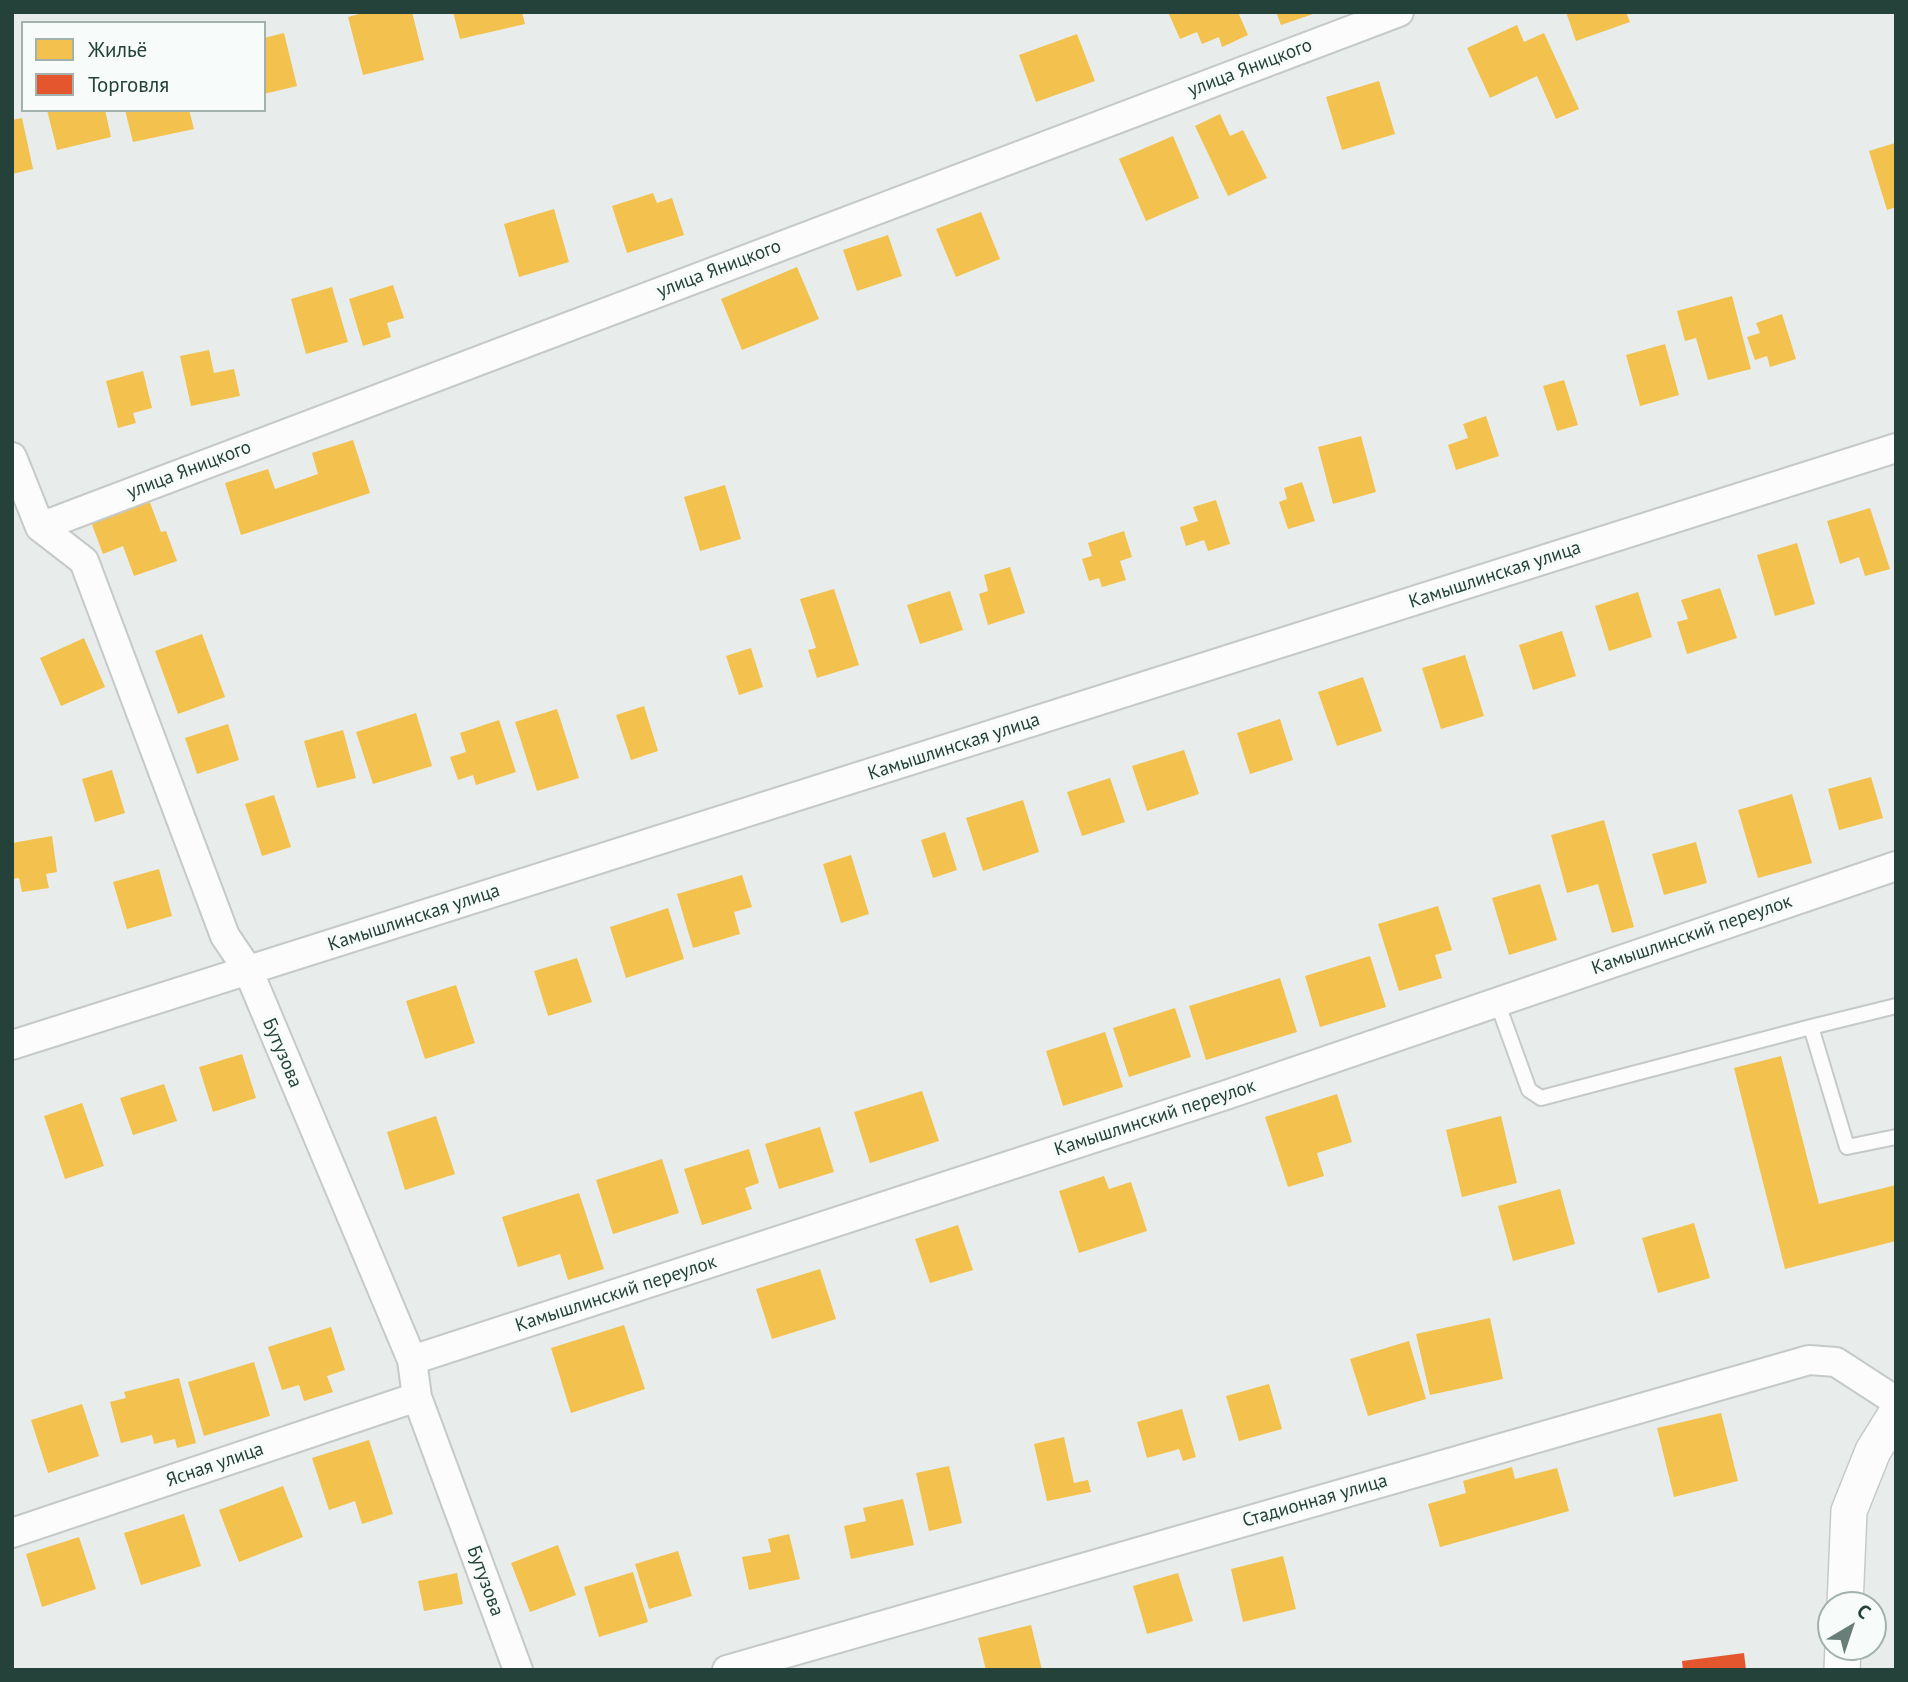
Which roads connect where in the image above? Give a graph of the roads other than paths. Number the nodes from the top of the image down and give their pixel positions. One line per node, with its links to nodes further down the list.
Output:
1 (1399, 12): 4 (street, улица Яницкого)
2 (1896, 448): 6 (street, Камышлинская улица)
3 (12, 457): 4 (street)
4 (40, 527): 6 (street, Бутузова)
5 (1895, 870): 7 (street, Камышлинский переулок)
6 (248, 970): 10 (street, Камышлинская улица); 12 (street, Бутузова)
7 (1497, 1002): 9 (lane); 12 (street, Камышлинский переулок)
8 (1896, 1006): 9 (lane)
9 (1811, 1027): 11 (lane)
10 (12, 1045)
11 (1896, 1137)
12 (412, 1360): 13 (street, Бутузова)
13 (417, 1397): 16 (street, Ясная улица); 18 (street, Бутузова)
14 (1896, 1401): 19 (street, Стадионная улица)
15 (1896, 1414): 17 (street)
16 (12, 1533)
17 (1846, 1591)
18 (518, 1670)
19 (727, 1670)

